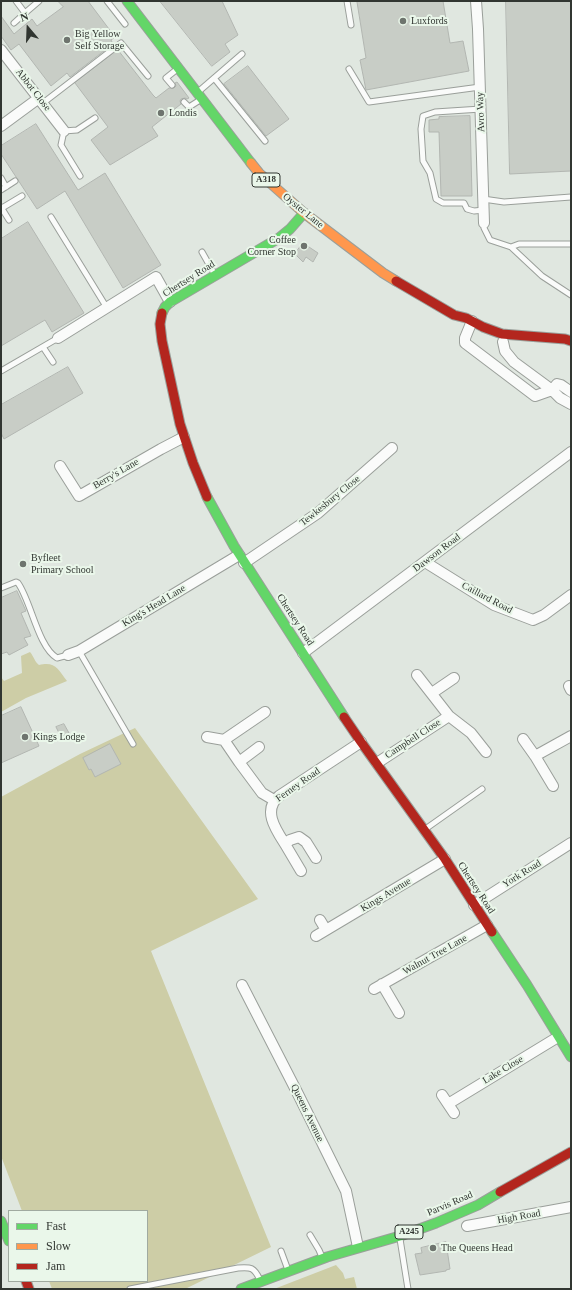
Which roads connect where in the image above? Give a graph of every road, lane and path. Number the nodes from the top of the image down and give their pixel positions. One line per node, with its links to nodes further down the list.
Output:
1 (16, 1): 7 (lane)
2 (38, 1): 7 (lane)
3 (107, 1): 9 (lane)
4 (127, 1): 13 (main road, Oyster Lane / A318)
5 (347, 1): 10 (lane)
6 (476, 1): 18 (street, Avro Way)
7 (25, 13): 8 (lane)
8 (14, 23)
9 (125, 24)
10 (351, 25)
11 (2, 54): 20 (street, Abbot Close)
12 (242, 54): 16 (lane)
13 (179, 68): 17 (lane); 19 (main road, Oyster Lane / A318)
14 (349, 69): 18 (lane)
15 (148, 76): 20 (lane)
16 (214, 78): 19 (lane); 26 (lane)
17 (172, 85)
18 (480, 87): 22 (street, Avro Way)
19 (200, 95): 21 (lane); 37 (main road, Oyster Lane / A318)
20 (41, 101): 24 (street); 25 (street, Abbot Close)
21 (184, 102)
22 (481, 109): 34 (street, Avro Way); 36 (lane)
23 (95, 118): 25 (lane)
24 (1, 126)
25 (64, 131): 27 (lane)
26 (265, 142)
27 (80, 176)
28 (1, 178): 30 (lane)
29 (15, 181): 30 (lane)
30 (6, 187): 31 (lane)
31 (1, 190)
32 (22, 196): 35 (lane)
33 (571, 197): 34 (lane)
34 (484, 199): 36 (street, Avro Way)
35 (1, 208): 39 (lane)
36 (484, 210): 40 (street, Avro Way)
37 (304, 214): 44 (main road, Chertsey Road); 48 (main road, Oyster Lane / A318)
38 (51, 217): 47 (lane)
39 (10, 220)
40 (484, 223): 42 (lane)
41 (571, 244): 42 (lane)
42 (512, 247): 45 (lane)
43 (202, 252): 44 (lane)
44 (215, 276): 46 (main road, Chertsey Road)
45 (571, 295)
46 (170, 302): 47 (street); 58 (main road, Chertsey Road)
47 (107, 308): 49 (street)
48 (471, 325): 50 (main road, Oyster Lane / A318); 51 (main road, Oyster Lane / A318); 55 (street)
49 (58, 338): 52 (lane)
50 (571, 341): 51 (main road, A318)
51 (503, 342): 55 (street)
52 (43, 347): 53 (lane); 54 (lane)
53 (52, 362)
54 (1, 371)
55 (552, 390): 56 (street); 57 (street)
56 (571, 392)
57 (571, 404)
58 (184, 437): 61 (street, Berry's Lane); 62 (main road, Chertsey Road)
59 (392, 448): 62 (street, Tewkesbury Close)
60 (571, 452): 63 (street, Dawson Road)
61 (60, 466)
62 (242, 559): 66 (street, King's Head Lane); 67 (main road, Chertsey Road)
63 (425, 562): 65 (street, Caillard Road); 67 (street, Dawson Road)
64 (1, 588): 68 (lane)
65 (571, 595)
66 (79, 651): 68 (street, King's Head Lane); 79 (lane)
67 (303, 653): 78 (main road, Chertsey Road)
68 (68, 655)
69 (417, 675): 71 (street, Campbell Close)
70 (454, 678): 71 (street)
71 (432, 694): 73 (street, Campbell Close)
72 (265, 712): 77 (street)
73 (449, 716): 81 (street, Campbell Close); 84 (street, Campbell Close)
74 (571, 736): 82 (street)
75 (207, 737): 77 (street)
76 (523, 739): 82 (street)
77 (224, 740): 83 (street)
78 (361, 742): 84 (main road, Chertsey Road); 87 (street, Ferney Road)
79 (133, 744)
80 (259, 746): 83 (street)
81 (486, 752)
82 (535, 756): 85 (street)
83 (239, 762): 87 (street)
84 (377, 763): 88 (main road, Chertsey Road)
85 (553, 786)
86 (482, 789): 88 (lane)
87 (274, 800): 90 (street, Ferney Road)
88 (424, 831): 92 (main road, Chertsey Road)
89 (571, 843): 94 (street, York Road)
90 (285, 844): 91 (street); 93 (street, Ferney Road)
91 (316, 858)
92 (445, 859): 94 (main road, Chertsey Road); 97 (street, Kings Avenue)
93 (301, 871)
94 (474, 905): 96 (main road, Chertsey Road)
95 (320, 920): 97 (street)
96 (487, 925): 100 (street, Walnut Tree Lane); 101 (main road, Chertsey Road)
97 (326, 930): 98 (street, Kings Avenue)
98 (316, 936)
99 (242, 985): 111 (street, Queens Avenue)
100 (399, 1013)
101 (558, 1037): 102 (main road, Chertsey Road); 103 (street, Lake Close)
102 (571, 1057)
103 (454, 1113)
104 (570, 1152): 109 (main road, Parvis Road / A245)
105 (571, 1207): 107 (street, High Road)
106 (1, 1221): 110 (main road)
107 (467, 1226)
108 (310, 1235): 113 (lane)
109 (400, 1236): 111 (main road, Parvis Road / A245); 118 (lane)
110 (8, 1238)
111 (358, 1247): 113 (main road, Parvis Road / A245)
112 (281, 1251): 114 (lane)
113 (322, 1259): 114 (main road, Parvis Road / A245)
114 (289, 1270): 115 (main road, Parvis Road / A245)
115 (261, 1281): 116 (lane); 117 (main road, Parvis Road / A245)
116 (130, 1289)
117 (242, 1289)
118 (408, 1289)

